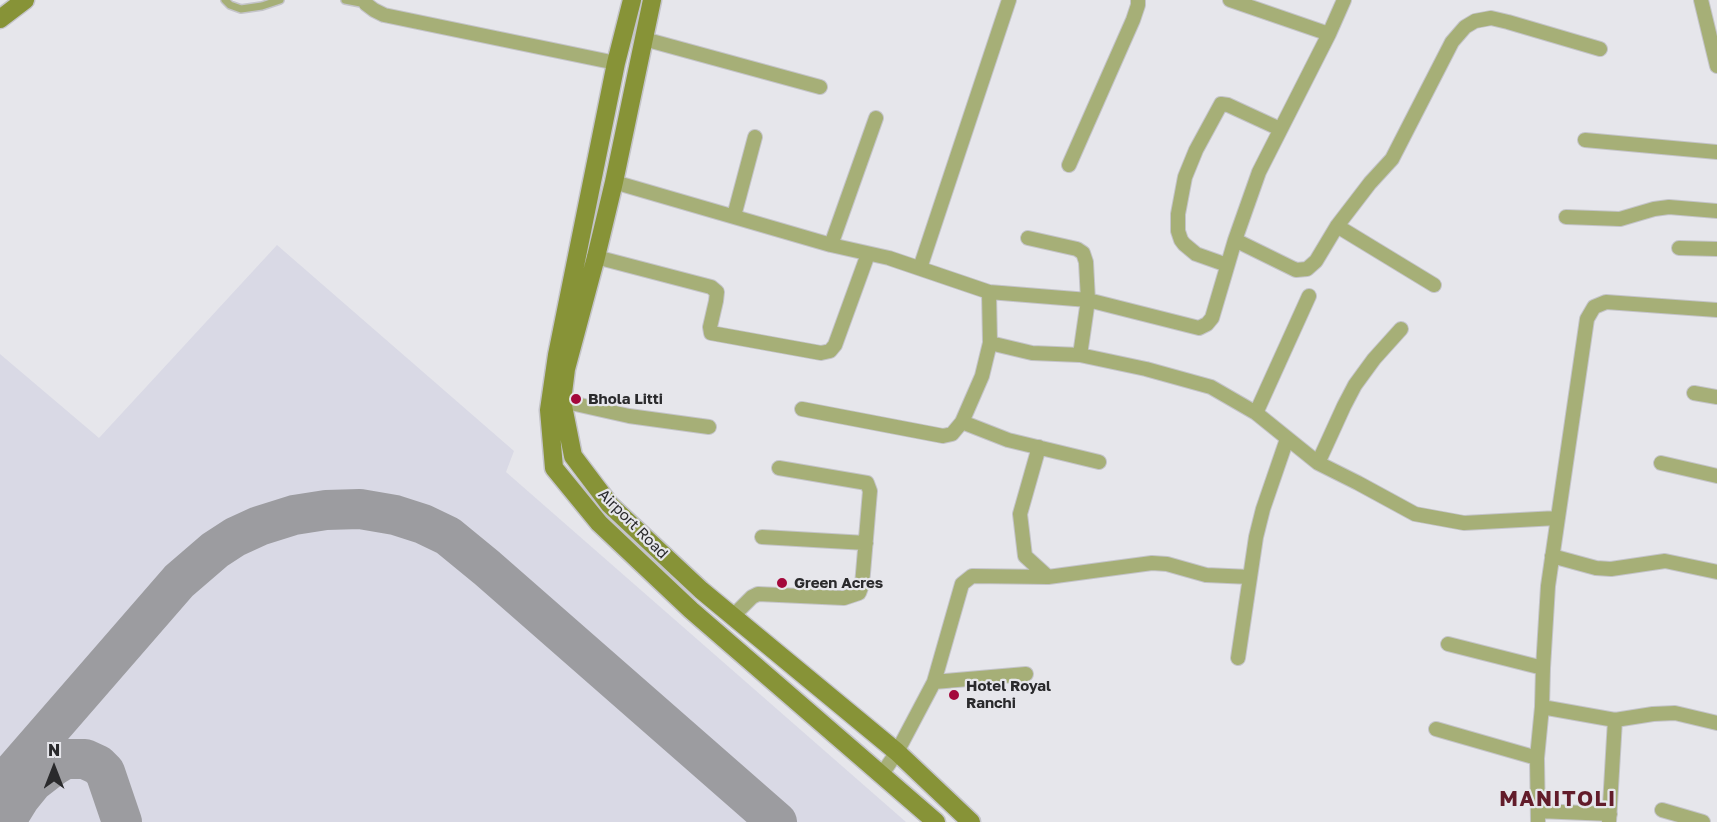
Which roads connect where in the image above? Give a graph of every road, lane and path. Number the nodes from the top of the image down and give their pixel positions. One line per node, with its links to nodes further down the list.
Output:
1 (25, 0): 13 (street)
2 (225, 0): 3 (lane)
3 (280, 0)
4 (345, 0): 12 (lane)
5 (632, 0): 17 (street, Airport Road)
6 (652, 0): 15 (street, Airport Road)
7 (1009, 0): 39 (street)
8 (1138, 0): 25 (street)
9 (1230, 0): 14 (street)
10 (1344, 0): 14 (street)
11 (1701, 0): 18 (street)
12 (366, 2): 17 (street)
13 (0, 19)
14 (1329, 34): 21 (street)
15 (644, 39): 19 (street); 26 (street, Airport Road)
16 (1600, 49): 30 (street)
17 (616, 63): 81 (street, Airport Road)
18 (1717, 66)
19 (820, 87)
20 (876, 118): 33 (street)
21 (1280, 129): 32 (street); 38 (street)
22 (755, 137): 28 (street)
23 (1585, 140): 24 (street)
24 (1717, 152)
25 (1069, 165)
26 (614, 182): 28 (street); 37 (street, Airport Road)
27 (1717, 211): 29 (street)
28 (734, 216): 33 (street)
29 (1566, 217)
30 (1337, 226): 32 (street); 40 (street)
31 (1028, 238): 43 (street)
32 (1235, 240): 38 (street)
33 (831, 245): 36 (street)
34 (1679, 248): 35 (street)
35 (1717, 249)
36 (868, 254): 37 (street); 39 (street)
37 (597, 257): 50 (street, Airport Road)
38 (1227, 265): 43 (street)
39 (920, 268): 41 (street)
40 (1434, 285)
41 (989, 292): 43 (street); 46 (street)
42 (1309, 296): 52 (street)
43 (1088, 300): 47 (street)
44 (1717, 305): 62 (street)
45 (1401, 329): 58 (street)
46 (990, 343): 47 (street); 53 (street)
47 (1080, 355): 52 (street)
48 (1694, 393): 49 (street)
49 (1717, 397)
50 (562, 401): 54 (street); 69 (street, Airport Road)
51 (802, 409): 53 (street)
52 (1256, 412): 55 (street)
53 (963, 422): 56 (street)
54 (709, 427)
55 (1287, 439): 58 (street); 68 (street)
56 (1039, 447): 57 (street); 67 (street)
57 (1099, 462)
58 (1318, 464): 62 (street)
59 (1661, 464): 61 (street)
60 (780, 468): 64 (street)
61 (1717, 476)
62 (1557, 518): 65 (street)
63 (762, 537): 64 (street)
64 (866, 543): 69 (street)
65 (1552, 556): 66 (street); 72 (street)
66 (1717, 572)
67 (1047, 578): 68 (street); 74 (street)
68 (1250, 578): 71 (street)
69 (732, 617): 79 (street, Airport Road)
70 (1448, 644): 72 (street)
71 (1239, 658)
72 (1543, 668): 75 (street)
73 (1026, 674): 74 (street)
74 (934, 682): 79 (street)
75 (1542, 707): 76 (street); 80 (street)
76 (1615, 720): 77 (street); 84 (street)
77 (1717, 723)
78 (1436, 729): 80 (street)
79 (897, 752): 81 (street); 86 (street, Airport Road)
80 (1536, 758): 83 (street)
81 (882, 774): 85 (street, Airport Road)
82 (1662, 810): 87 (street)
83 (1538, 816): 84 (street)
84 (1610, 818)
85 (936, 822)
86 (971, 822)
87 (1703, 822)

